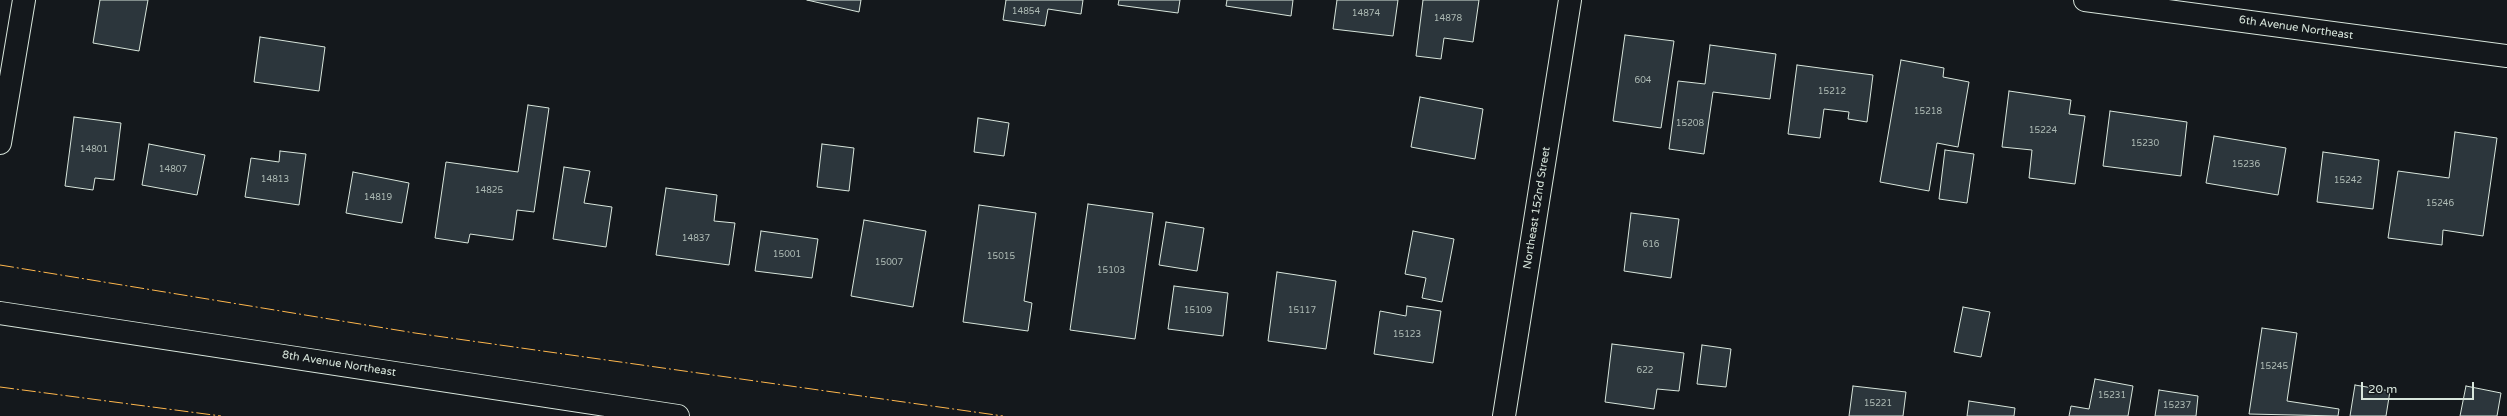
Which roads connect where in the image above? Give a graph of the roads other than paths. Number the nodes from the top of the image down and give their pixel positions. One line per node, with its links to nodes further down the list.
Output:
1 (24, 0): 5 (street)
2 (1570, 0): 8 (street, Northeast 152nd Street)
3 (2085, 0): 4 (street, 6th Avenue Northeast)
4 (2507, 56)
5 (0, 143)
6 (0, 313): 7 (street, 8th Avenue Northeast)
7 (677, 416)
8 (1504, 416)

